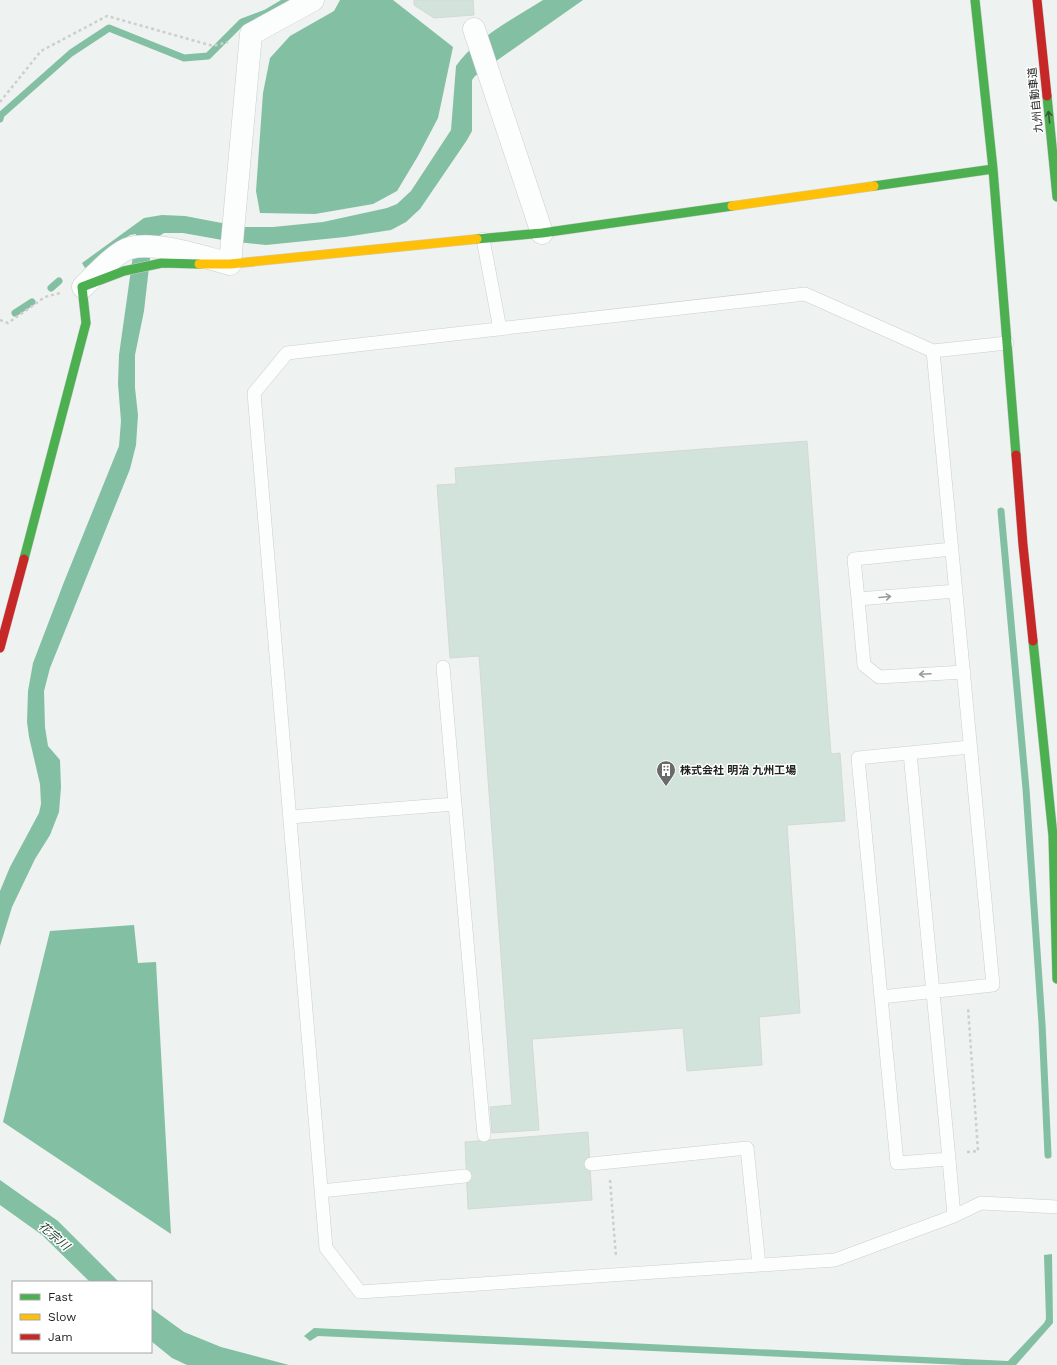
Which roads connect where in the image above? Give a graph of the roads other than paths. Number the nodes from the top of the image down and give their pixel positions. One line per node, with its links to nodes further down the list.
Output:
1 (313, 0): 9 (street)
2 (975, 0): 5 (main road)
3 (1037, 0): 6 (main road, 九州自動車道, one-way to 3)
4 (476, 35): 7 (street)
5 (993, 169): 7 (main road); 12 (main road)
6 (1057, 197)
7 (542, 233): 8 (main road)
8 (483, 239): 9 (main road); 11 (lane)
9 (231, 254): 10 (street)
10 (82, 287): 17 (main road)
11 (500, 329): 13 (lane); 23 (lane)
12 (1006, 343): 13 (lane); 24 (main road)
13 (933, 351): 14 (lane)
14 (952, 549): 15 (lane); 16 (lane)
15 (956, 592): 16 (lane, one-way to 15); 19 (lane)
16 (858, 599): 19 (lane, one-way to 16)
17 (0, 648)
18 (443, 667): 22 (lane)
19 (964, 672): 20 (lane)
20 (970, 746): 21 (lane); 25 (lane)
21 (910, 753): 25 (lane); 26 (lane)
22 (455, 804): 23 (lane); 27 (lane)
23 (290, 817): 31 (lane)
24 (1057, 979)
25 (933, 992): 26 (lane); 28 (lane)
26 (881, 997): 28 (lane)
27 (484, 1135)
28 (948, 1156): 33 (lane)
29 (591, 1164): 34 (lane)
30 (465, 1176): 31 (lane)
31 (321, 1191): 34 (lane)
32 (1057, 1207): 33 (lane)
33 (954, 1216): 34 (lane)
34 (759, 1265)

